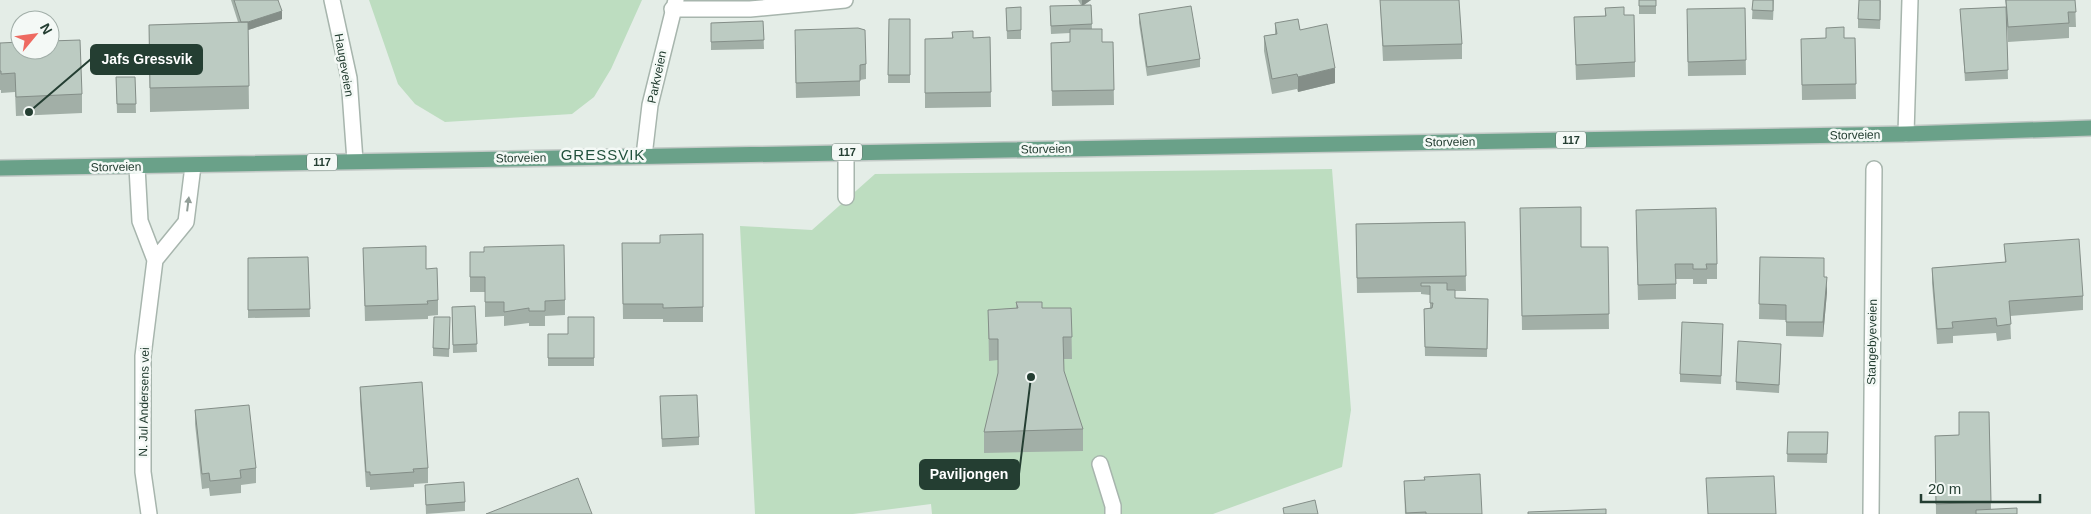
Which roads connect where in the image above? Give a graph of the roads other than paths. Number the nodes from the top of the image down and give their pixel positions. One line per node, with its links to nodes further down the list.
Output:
1 (332, 0): 9 (street, Haugeveien)
2 (845, 0): 4 (street)
3 (1910, 0): 6 (street)
4 (674, 4): 8 (street, Parkveien)
5 (2091, 128): 6 (main road, Storveien / 117)
6 (1906, 134): 7 (main road, Storveien / 117)
7 (846, 152): 8 (main road, Storveien / 117); 14 (street)
8 (644, 156): 9 (main road, Storveien / 117)
9 (354, 161): 10 (main road, Storveien / 117)
10 (192, 166): 11 (main road, Storveien / 117); 15 (street, one-way to 10)
11 (136, 167): 12 (main road, Storveien / 117); 15 (street, N. Jul Andersens vei)
12 (0, 168)
13 (1874, 169): 19 (street, Stangebyeveien)
14 (846, 197)
15 (155, 260): 17 (street, N. Jul Andersens vei)
16 (1100, 464): 18 (street)
17 (148, 514)
18 (1113, 514)
19 (1871, 514)

